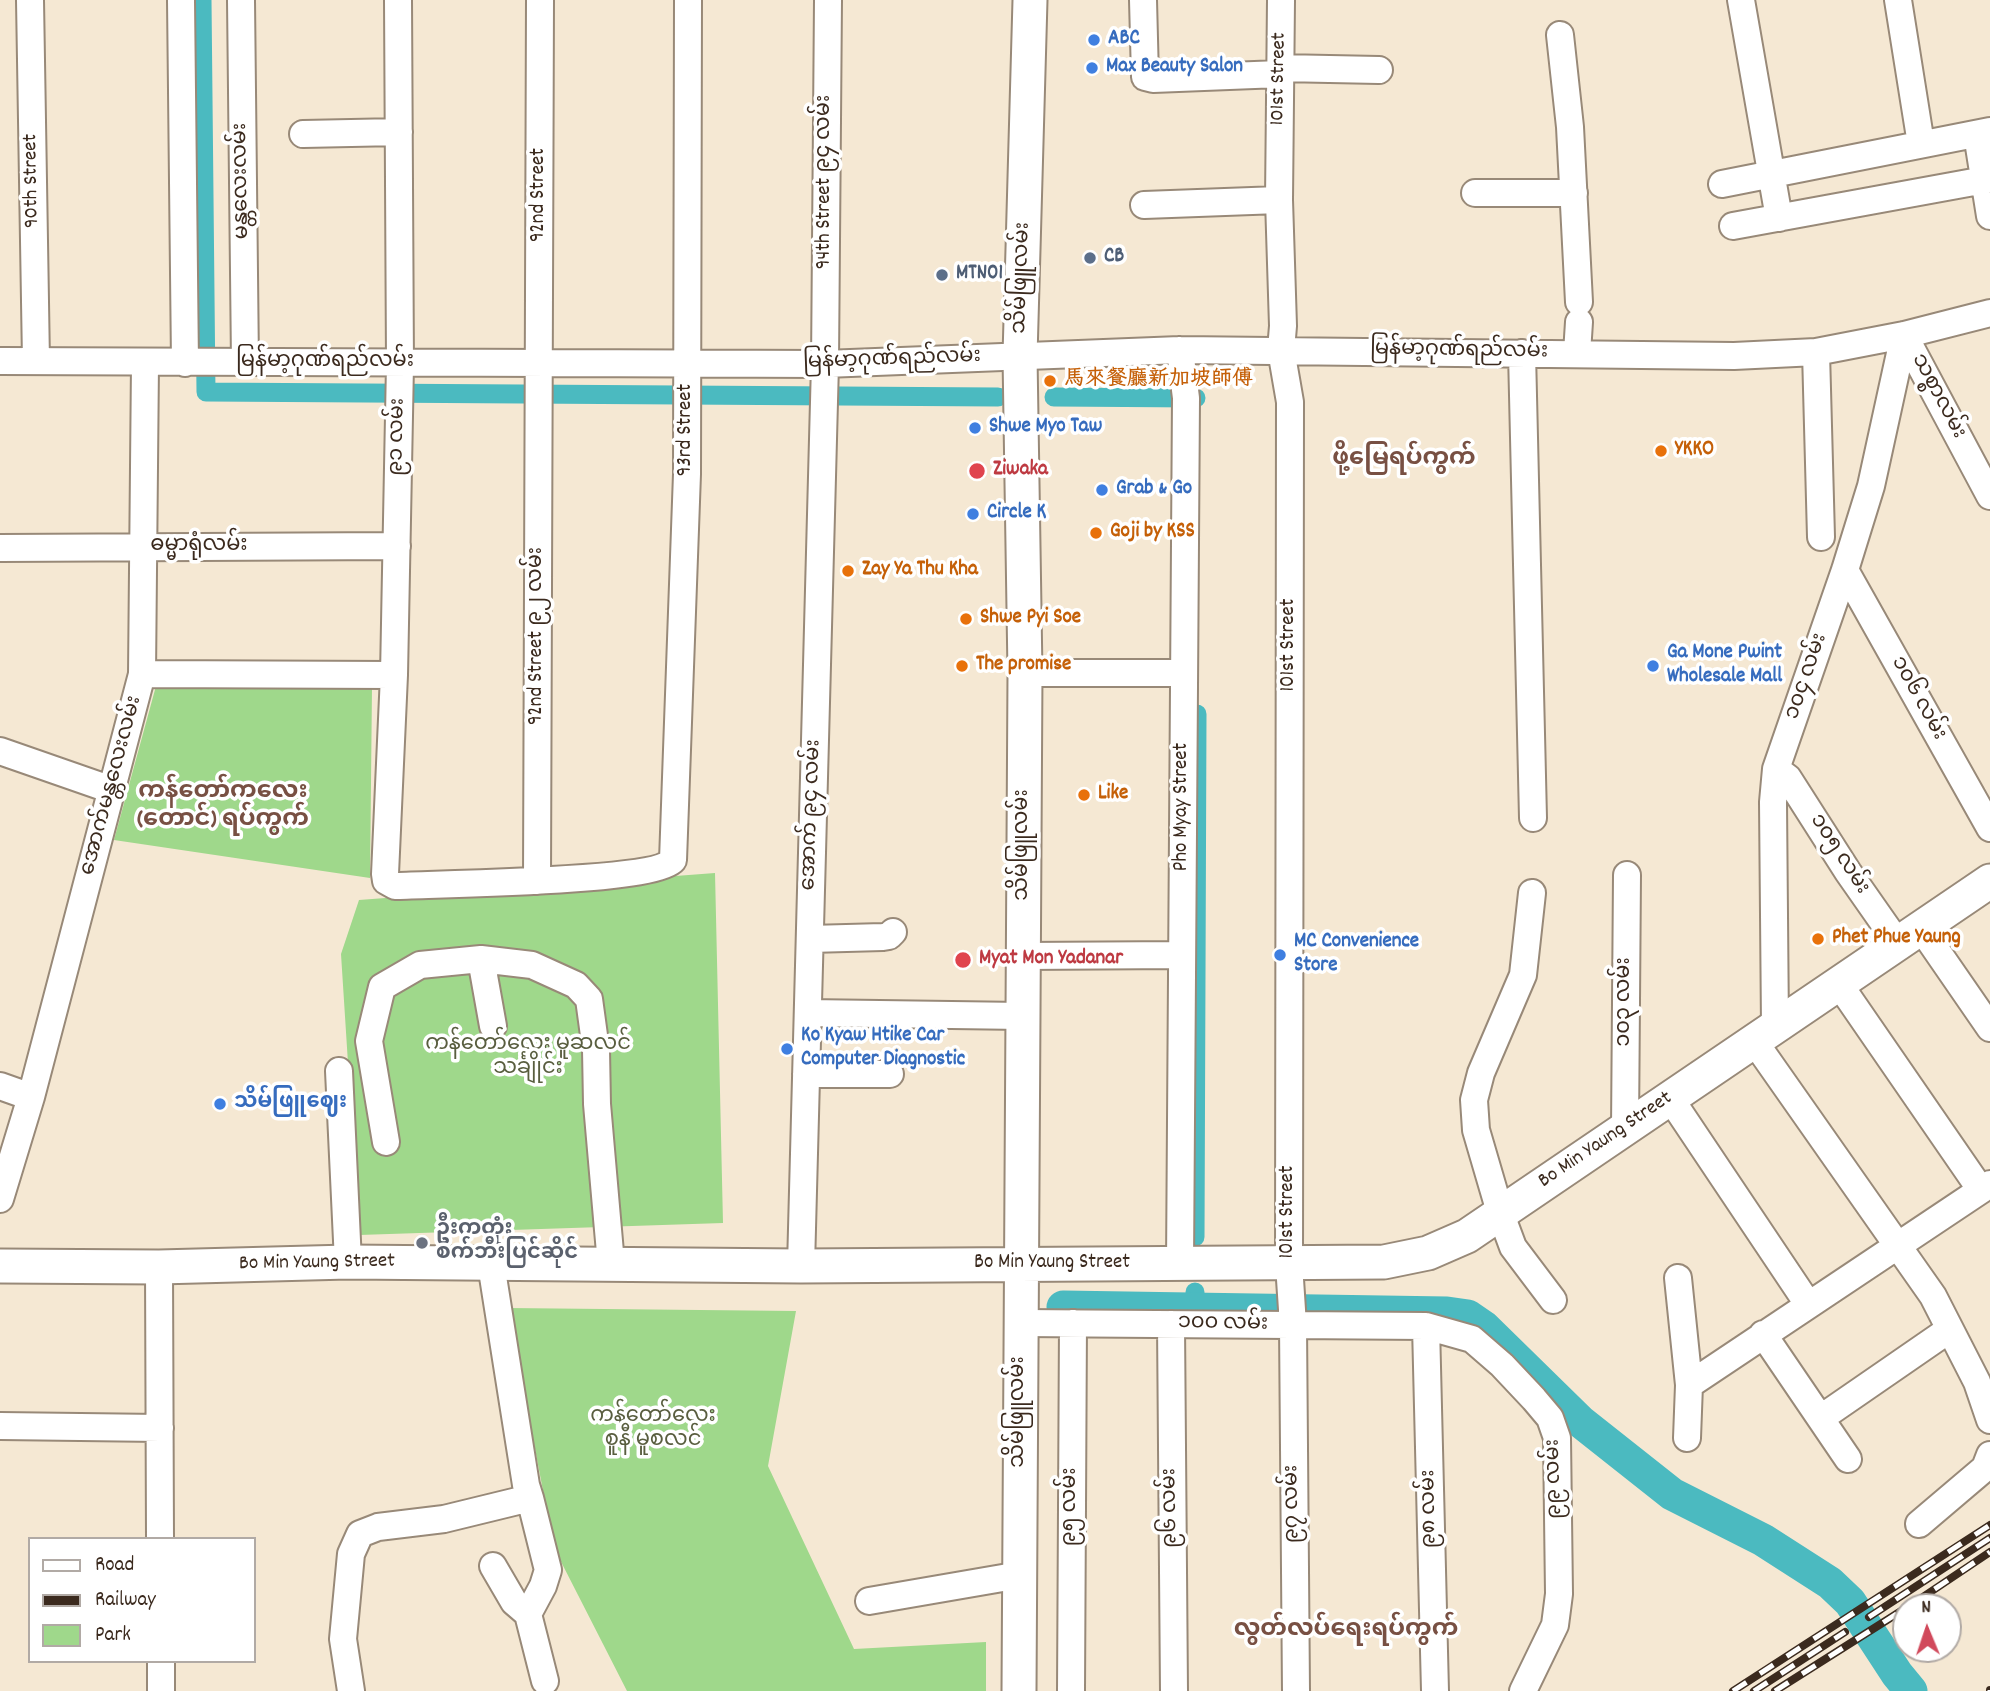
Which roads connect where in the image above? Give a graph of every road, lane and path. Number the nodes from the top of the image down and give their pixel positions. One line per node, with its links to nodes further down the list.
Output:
1 (30, 0): 40 (street, 90th Street)
2 (181, 0): 42 (street)
3 (241, 0): 43 (street, မန္တလေးလမ်း)
4 (398, 0): 16 (street, ၉၁ လမ်း)
5 (540, 0): 34 (street, 92nd Street)
6 (688, 0): 45 (street, 93rd Street)
7 (828, 0): 46 (street, 94th Street ၉၄ လမ်း)
8 (1030, 0): 38 (main road, သိမ်ဖြူလမ်း)
9 (1143, 0): 15 (street)
10 (1281, 0): 15 (street, 101st Street)
11 (1741, 0): 20 (street)
12 (1898, 0): 19 (street)
13 (1560, 35): 24 (street)
14 (1379, 70): 15 (street)
15 (1280, 71): 25 (street, 101st Street)
16 (399, 132): 18 (street); 44 (street, ၉၁ လမ်း)
17 (1984, 132): 19 (street); 21 (street)
18 (303, 134)
19 (1921, 144): 20 (street)
20 (1772, 174): 22 (street); 28 (street)
21 (1988, 180): 27 (street); 28 (street)
22 (1722, 184)
23 (1475, 193): 24 (street)
24 (1574, 193): 37 (street)
25 (1279, 200): 26 (street); 33 (street, 101st Street)
26 (1144, 205)
27 (1990, 216)
28 (1779, 218): 29 (street)
29 (1733, 226)
30 (1990, 313): 31 (street, မြန်မာ့ဂုဏ်ရည်လမ်း)
31 (1904, 335): 35 (street, မြန်မာ့ဂုဏ်ရည်လမ်း); 48 (street, သစ္စာလမ်း); 53 (street, ၁၀၄ လမ်း)
32 (1180, 350): 33 (street, မြန်မာ့ဂုဏ်ရည်လမ်း); 38 (street, မြန်မာ့ဂုဏ်ရည်လမ်း); 55 (street, Pho Myay Street)
33 (1281, 350): 36 (street, မြန်မာ့ဂုဏ်ရည်လမ်း); 99 (street, 101st Street)
34 (540, 351): 44 (street, မြန်မာ့ဂုဏ်ရည်လမ်း); 45 (street, မြန်မာ့ဂုဏ်ရည်လမ်း); 47 (street, 92nd Street)
35 (1816, 352): 37 (street, မြန်မာ့ဂုဏ်ရည်လမ်း); 49 (street)
36 (1522, 353): 37 (street, မြန်မာ့ဂုဏ်ရည်လမ်း); 61 (street)
37 (1577, 353)
38 (1020, 356): 46 (street, မြန်မာ့ဂုဏ်ရည်လမ်း); 54 (main road, သိမ်ဖြူလမ်း)
39 (0, 361): 40 (street, မြန်မာ့ဂုဏ်ရည်လမ်း)
40 (36, 361): 41 (street, မြန်မာ့ဂုဏ်ရည်လမ်း)
41 (145, 363): 42 (street, မြန်မာ့ဂုဏ်ရည်လမ်း); 52 (street, အောက်မန္တလေးလမ်း)
42 (185, 363): 43 (street, မြန်မာ့ဂုဏ်ရည်လမ်း)
43 (245, 363): 44 (street, မြန်မာ့ဂုဏ်ရည်လမ်း)
44 (400, 364): 50 (street, ၉၁ လမ်း)
45 (687, 364): 46 (street, မြန်မာ့ဂုဏ်ရည်လမ်း); 64 (street, 93rd Street)
46 (825, 364): 69 (street, အောက် ၉၄ လမ်း)
47 (539, 400): 64 (street, 92nd Street ၉၂ လမ်း)
48 (1990, 496)
49 (1821, 537)
50 (397, 547): 52 (street, ဓမ္မာရုံလမ်း); 57 (street, ၉၁ လမ်း)
51 (0, 548): 52 (street, ဓမ္မာရုံလမ်း)
52 (145, 548): 56 (street, အောက်မန္တလေးလမ်း)
53 (1845, 570): 59 (street, ၁၀၄ လမ်း); 62 (street, ၁၀၆ လမ်း)
54 (1025, 673): 55 (street); 71 (main road, သိမ်ဖြူလမ်း)
55 (1184, 673): 70 (street, Pho Myay Street)
56 (142, 674): 57 (street); 60 (street, အောက်မန္တလေးလမ်း)
57 (394, 675): 64 (street, ၉၁ လမ်း)
58 (0, 751): 60 (street)
59 (1776, 769): 68 (street, ၁၀၅ လမ်း); 78 (street, ၁၀၄ လမ်း)
60 (112, 790): 83 (street, အောက်မန္တလေးလမ်း)
61 (1533, 818)
62 (1990, 828)
63 (1627, 875): 85 (street, ၁၀၃ လမ်း)
64 (537, 881)
65 (1990, 882): 68 (main road, Bo Min Yaung Street)
66 (1532, 893): 89 (street)
67 (893, 932): 69 (street)
68 (1909, 935): 73 (main road, Bo Min Yaung Street); 77 (street, ၁၀၅ လမ်း)
69 (810, 939): 74 (street, အောက် ၉၄ လမ်း)
70 (1182, 955): 71 (street); 95 (street, Pho Myay Street)
71 (1023, 956): 75 (main road, သိမ်ဖြူလမ်း)
72 (481, 959): 76 (street); 86 (street); 93 (street)
73 (1839, 984): 78 (main road, Bo Min Yaung Street); 87 (street)
74 (808, 1013): 75 (street); 80 (street, အောက် ၉၄ လမ်း)
75 (1023, 1016): 94 (main road, သိမ်ဖြူလမ်း)
76 (493, 1026)
77 (1990, 1028)
78 (1765, 1034): 84 (main road, Bo Min Yaung Street); 90 (street)
79 (339, 1072): 91 (street)
80 (806, 1074): 81 (street); 97 (street, အောက် ၉၄ လမ်း)
81 (890, 1074)
82 (0, 1086): 83 (street)
83 (31, 1097): 88 (street, အောက်မန္တလေးလမ်း)
84 (1670, 1098): 85 (main road, Bo Min Yaung Street); 102 (street)
85 (1625, 1129): 89 (main road, Bo Min Yaung Street)
86 (386, 1142)
87 (1986, 1187): 90 (street)
88 (0, 1199)
89 (1500, 1212): 99 (main road, Bo Min Yaung Street); 101 (street)
90 (1897, 1246): 102 (street); 108 (street)
91 (348, 1262): 92 (main road, Bo Min Yaung Street); 98 (main road, Bo Min Yaung Street)
92 (491, 1264): 93 (main road, Bo Min Yaung Street); 119 (street)
93 (611, 1264): 97 (main road, Bo Min Yaung Street)
94 (1021, 1264): 95 (main road, Bo Min Yaung Street); 97 (main road, Bo Min Yaung Street); 104 (main road, သိမ်ဖြူလမ်း)
95 (1180, 1265): 99 (main road, Bo Min Yaung Street)
96 (0, 1266): 98 (main road, Bo Min Yaung Street)
97 (801, 1266)
98 (159, 1267): 115 (street)
99 (1290, 1277): 103 (street, 101st Street)
100 (1678, 1278): 111 (street)
101 (1553, 1300)
102 (1808, 1304): 109 (street)
103 (1293, 1321): 106 (street, ၁၀၀ လမ်း); 107 (street, ၁၀၀ လမ်း); 133 (street, ၉၇ လမ်း)
104 (1021, 1323): 105 (street, ၁၀၀ လမ်း); 123 (main road, သိမ်ဖြူလမ်း)
105 (1073, 1323): 106 (street, ၁၀၀ လမ်း); 131 (street, ၉၅ လမ်း)
106 (1171, 1324): 132 (street, ၉၆ လမ်း)
107 (1426, 1326): 134 (street, ၉၈ လမ်း); 135 (street, ၉၉ လမ်း)
108 (1950, 1329): 110 (street); 112 (street)
109 (1763, 1334): 111 (street); 112 (street)
110 (1983, 1378): 113 (street)
111 (1689, 1385): 116 (street)
112 (1821, 1418): 118 (street)
113 (1990, 1420)
114 (0, 1426): 115 (street)
115 (160, 1428): 121 (street)
116 (1687, 1438)
117 (1990, 1455): 120 (street)
118 (1848, 1459)
119 (530, 1498): 125 (street); 129 (street)
120 (1919, 1524)
121 (160, 1537)
122 (493, 1566): 125 (street)
123 (1020, 1575): 124 (street); 130 (main road, သိမ်ဖြူလမ်း)
124 (869, 1601)
125 (528, 1614): 127 (street)
126 (161, 1663): 128 (street)
127 (545, 1681)
128 (161, 1691)
129 (351, 1691)
130 (1019, 1691)
131 (1071, 1691)
132 (1174, 1691)
133 (1296, 1691)
134 (1435, 1691)
135 (1523, 1691)

